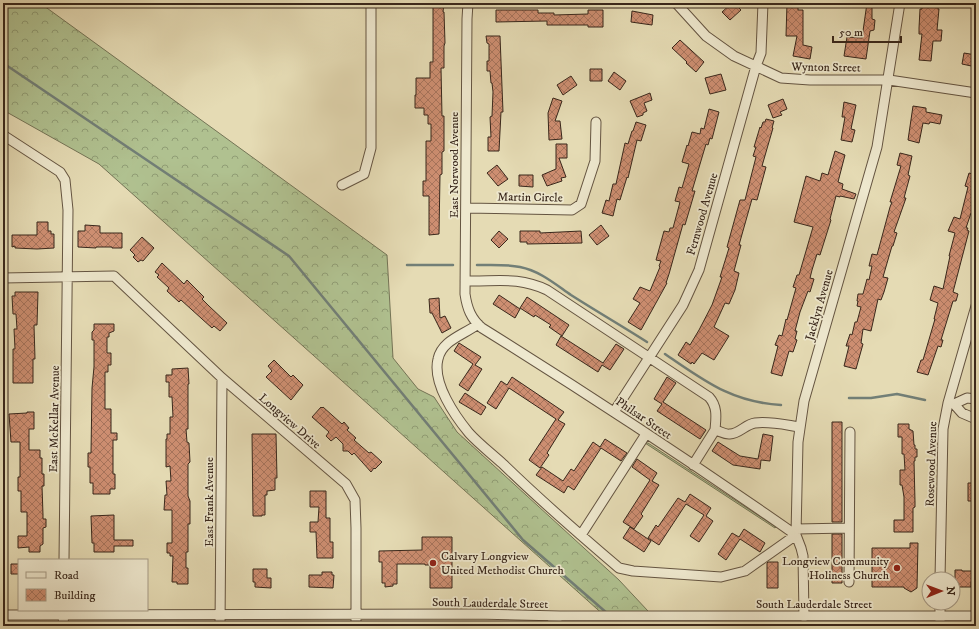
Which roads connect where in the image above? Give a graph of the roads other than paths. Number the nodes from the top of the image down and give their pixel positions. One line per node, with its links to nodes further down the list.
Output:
1 (371, 3): 11 (street)
2 (468, 3): 12 (street, East Norwood Avenue)
3 (676, 3): 6 (street, Wynton Street)
4 (763, 3): 6 (street, Fernwood Avenue)
5 (900, 3): 7 (street, Jacklyn Avenue)
6 (756, 66): 7 (street, Wynton Street); 18 (street, Fernwood Avenue)
7 (888, 80): 8 (street, Wynton Street); 24 (street, Jacklyn Avenue)
8 (976, 93)
9 (596, 122): 12 (street, Martin Circle)
10 (3, 135): 13 (street, East McKellar Avenue)
11 (342, 184)
12 (466, 208): 15 (street, East Norwood Avenue)
13 (67, 277): 14 (street); 19 (street, Longview Drive); 32 (street, East McKellar Avenue)
14 (3, 278)
15 (465, 281): 17 (street, East Norwood Avenue); 18 (street)
16 (976, 306): 21 (street, Rosewood Avenue)
17 (478, 324): 22 (street, Philsar Street); 31 (street)
18 (649, 358): 22 (street, Fernwood Avenue); 25 (street)
19 (222, 378): 37 (street, East Frank Avenue); 39 (street, Longview Drive)
20 (976, 399): 21 (street)
21 (951, 403): 23 (street); 33 (street, Rosewood Avenue)
22 (614, 412): 27 (street, Philsar Street)
23 (976, 419)
24 (800, 427): 25 (street); 30 (street, Jacklyn Avenue)
25 (715, 430): 28 (street)
26 (850, 432): 29 (street)
27 (646, 434): 28 (street, Philsar Street); 31 (street)
28 (693, 465): 30 (street, Philsar Street)
29 (849, 528): 30 (street); 34 (street)
30 (796, 532): 31 (street); 41 (street, Jacklyn Avenue)
31 (580, 535)
32 (64, 559)
33 (940, 571)
34 (848, 582)
35 (940, 611): 43 (street)
36 (64, 612): 37 (street, South Lauderdale Street); 38 (street, South Lauderdale Street); 44 (street)
37 (220, 614): 39 (street, South Lauderdale Street); 45 (street, East Frank Avenue)
38 (3, 615)
39 (356, 615): 40 (street, South Lauderdale Street); 46 (street, Longview Drive)
40 (560, 616): 41 (street, South Lauderdale Street); 47 (street)
41 (804, 616): 43 (street, South Lauderdale Street)
42 (976, 616): 43 (street, South Lauderdale Street)
43 (940, 622)
44 (63, 626)
45 (220, 626)
46 (356, 626)
47 (549, 626)

